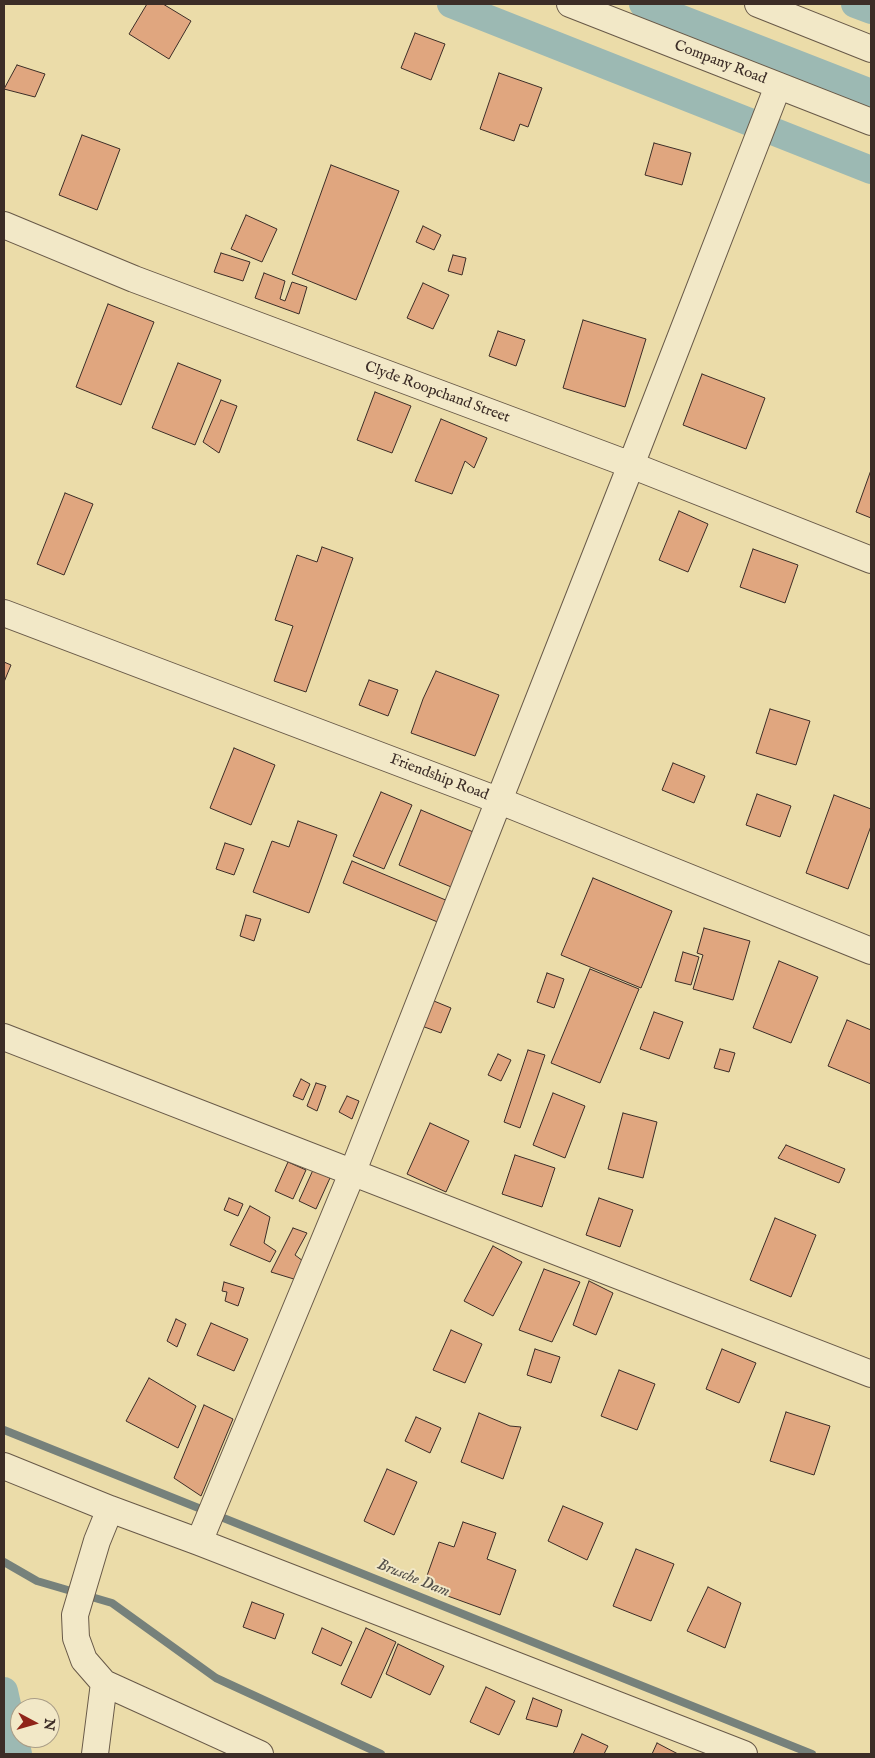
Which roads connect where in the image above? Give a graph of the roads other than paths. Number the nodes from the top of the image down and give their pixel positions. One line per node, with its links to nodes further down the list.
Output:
1 (570, 4): 4 (street, Company Road)
2 (758, 4): 3 (street)
3 (871, 49)
4 (778, 86): 5 (street, Company Road); 7 (street)
5 (871, 122)
6 (4, 225): 7 (street, Clyde Roopchand Street)
7 (632, 465): 8 (street, Clyde Roopchand Street); 10 (street)
8 (871, 560)
9 (4, 613): 10 (street, Friendship Road)
10 (500, 801): 11 (street, Friendship Road); 13 (street)
11 (871, 951)
12 (4, 1037): 13 (street)
13 (353, 1172): 14 (street); 17 (street)
14 (871, 1374)
15 (4, 1466): 16 (street)
16 (110, 1509): 17 (street); 18 (street)
17 (199, 1542): 21 (street)
18 (104, 1683): 19 (street); 20 (street)
19 (95, 1754)
20 (260, 1754)
21 (744, 1754)

